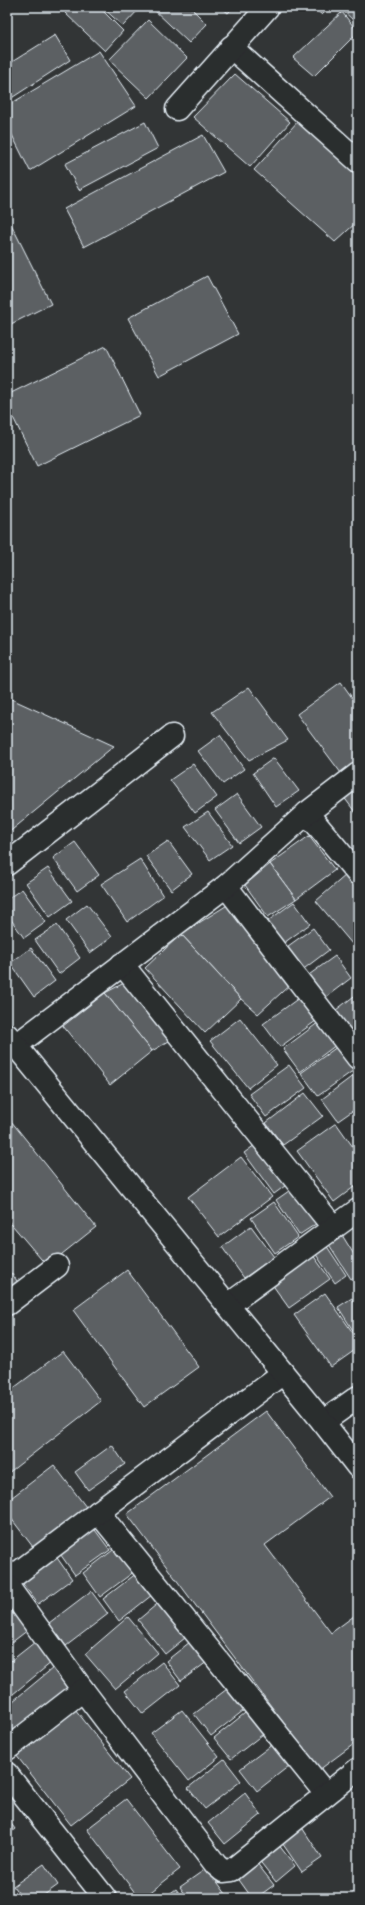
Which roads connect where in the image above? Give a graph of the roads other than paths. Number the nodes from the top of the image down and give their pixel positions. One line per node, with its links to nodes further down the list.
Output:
1 (268, 7): 2 (street)
2 (231, 47): 3 (street); 4 (street)
3 (177, 108)
4 (358, 161)
5 (172, 736): 8 (street)
6 (358, 774): 7 (street)
7 (307, 813): 9 (street); 10 (street)
8 (7, 864)
9 (358, 874)
10 (226, 886): 11 (street); 13 (street)
11 (122, 964): 12 (street); 15 (street)
12 (11, 1040): 18 (street)
13 (358, 1058)
14 (358, 1210): 15 (street)
15 (334, 1228): 18 (street)
16 (57, 1266): 17 (street)
17 (7, 1304)
18 (228, 1305): 19 (street)
19 (283, 1373): 21 (street); 23 (street)
20 (358, 1397): 21 (street)
21 (323, 1422): 22 (street)
22 (358, 1468)
23 (98, 1512): 24 (street); 30 (street)
24 (7, 1581)
25 (7, 1585): 26 (street)
26 (83, 1690): 27 (street); 30 (street)
27 (7, 1749)
28 (358, 1769): 30 (street)
29 (7, 1774): 31 (street)
30 (326, 1794)
31 (105, 1898)

